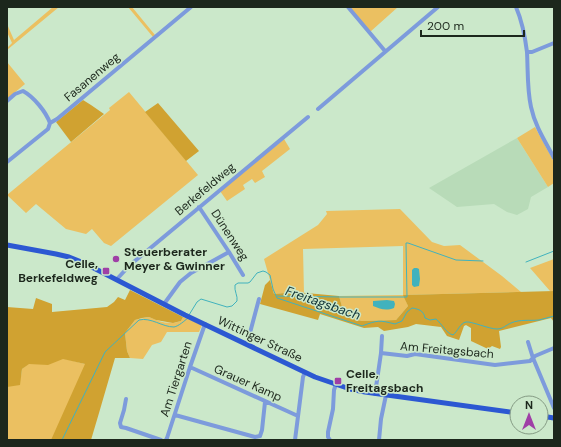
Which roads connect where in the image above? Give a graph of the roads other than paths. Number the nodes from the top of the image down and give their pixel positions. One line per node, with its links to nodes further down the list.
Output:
1 (192, 7): 11 (street, Fasanenweg)
2 (348, 7): 6 (street)
3 (438, 7): 6 (street)
4 (516, 7): 7 (street)
5 (554, 43): 7 (street)
6 (385, 51): 9 (street)
7 (527, 52): 12 (street)
8 (7, 101): 11 (street)
9 (318, 108)
10 (308, 117): 14 (street, Berkefeldweg)
11 (50, 122): 13 (street, Fasanenweg)
12 (554, 158)
13 (7, 162)
14 (199, 207): 16 (street, Dünenweg); 18 (street, Berkefeldweg)
15 (7, 245): 18 (main road, Wittinger Straße)
16 (230, 252): 17 (street, Dünenweg); 20 (street)
17 (244, 275)
18 (117, 280): 20 (main road, Wittinger Straße)
19 (259, 299): 24 (street)
20 (164, 304): 21 (main road, Wittinger Straße)
21 (205, 324): 24 (main road, Wittinger Straße); 28 (street, Am Tiergarten)
22 (382, 336): 26 (street)
23 (528, 342): 27 (street)
24 (247, 344): 29 (main road, Wittinger Straße)
25 (554, 348): 27 (street, Am Freitagsbach)
26 (381, 353): 27 (street, Am Freitagsbach); 31 (street)
27 (532, 358): 35 (street)
28 (190, 367): 34 (street, Grauer Kamp); 37 (street, Am Tiergarten)
29 (305, 372): 30 (main road, Wittinger Straße); 38 (street)
30 (336, 384): 31 (main road, Wittinger Straße); 42 (street)
31 (375, 394): 32 (main road, Wittinger Straße)
32 (386, 395): 36 (main road, Wittinger Straße); 43 (street)
33 (126, 399): 39 (street)
34 (265, 402): 37 (street); 38 (street, Grauer Kamp)
35 (554, 408)
36 (509, 412)
37 (175, 415): 40 (street, Am Tiergarten)
38 (298, 416): 41 (street)
39 (161, 440)
40 (166, 440)
41 (295, 440)
42 (330, 440)
43 (379, 440)

